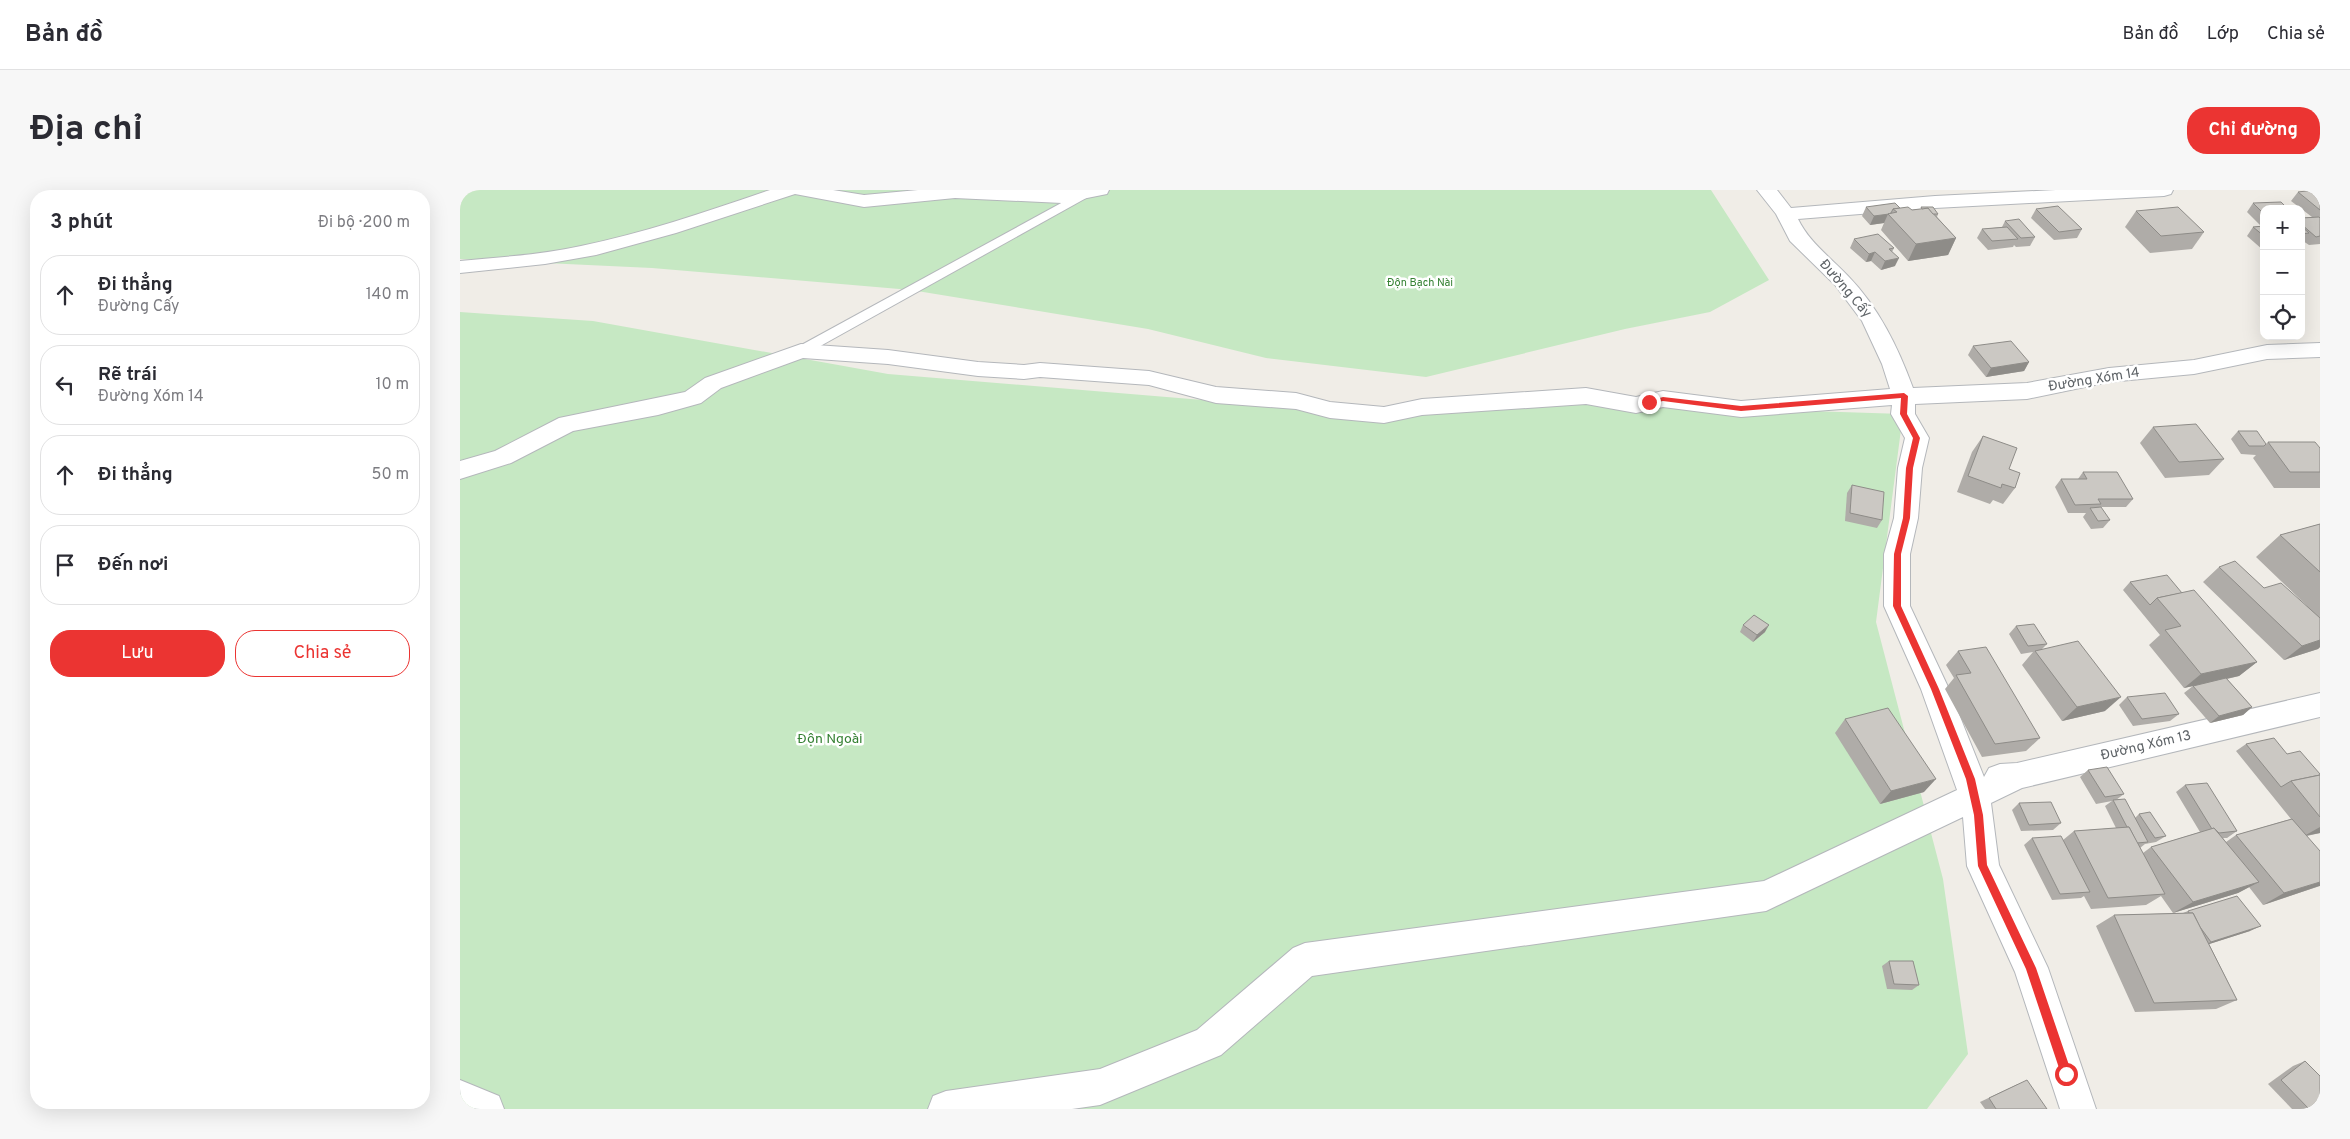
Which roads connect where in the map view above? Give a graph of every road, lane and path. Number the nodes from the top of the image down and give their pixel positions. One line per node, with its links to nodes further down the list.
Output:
1 (789, 190): 7 (street)
2 (801, 190): 5 (street)
3 (1766, 190): 6 (street, Đường Cấy)
4 (2164, 190): 6 (street)
5 (1096, 191): 9 (lane)
6 (1786, 214): 10 (street, Đường Cấy)
7 (460, 267)
8 (2320, 350): 10 (street, Đường Xóm 14)
9 (800, 351): 10 (street, Đường Xóm 14); 11 (street)
10 (1904, 396): 14 (street, Đường Cấy)
11 (460, 470)
12 (2320, 705): 13 (street, Đường Xóm 13)
13 (2017, 776): 14 (street, Đường Xóm 13); 17 (street)
14 (1970, 779): 18 (street, Đường Cấy)
15 (460, 1098): 16 (street)
16 (486, 1109)
17 (946, 1109)
18 (2078, 1109)

